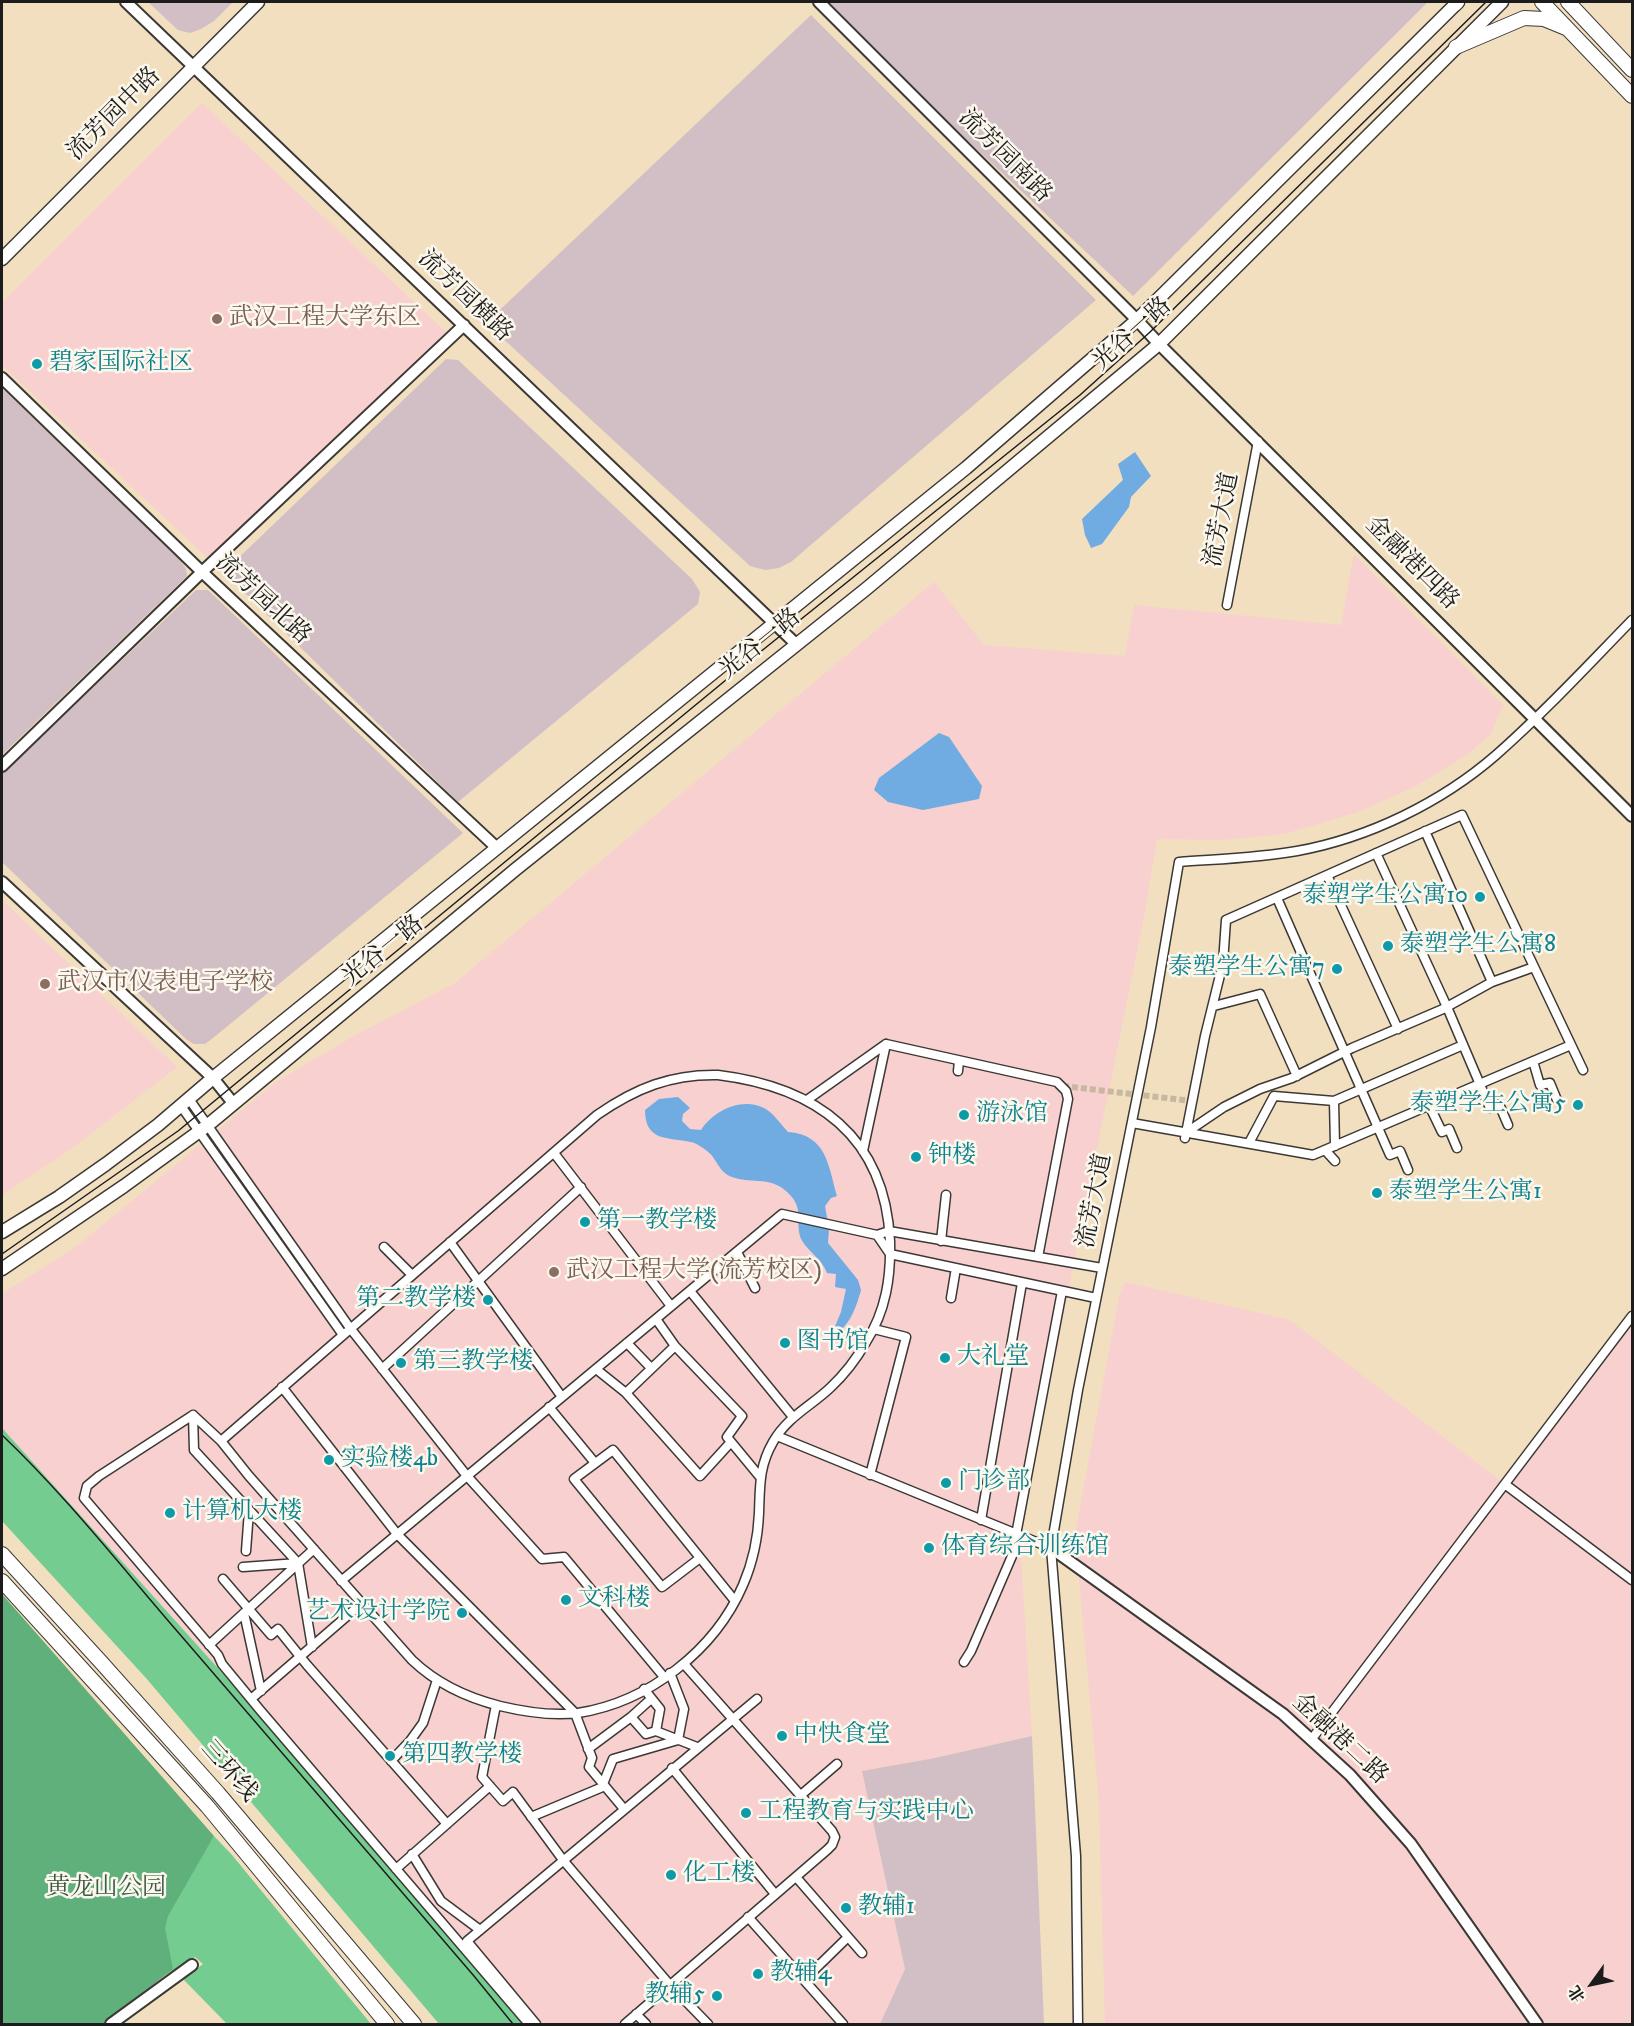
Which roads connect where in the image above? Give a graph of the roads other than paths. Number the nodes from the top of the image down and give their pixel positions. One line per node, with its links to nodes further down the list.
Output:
1 (126, 2): 12 (street, 流芳园横路)
2 (258, 2): 12 (main road, 流芳园中路)
3 (819, 2): 16 (street, 流芳园南路)
4 (1457, 2): 16 (main road, 光谷一路)
5 (1502, 2): 11 (main road, 光谷一路)
6 (1542, 2): 9 (main road)
7 (1568, 2): 10 (main road)
8 (1577, 2): 10 (main road)
9 (1570, 29): 11 (main road); 14 (main road)
10 (1596, 31): 13 (main road)
11 (1456, 47): 18 (main road, 光谷一路)
12 (193, 66): 15 (main road, 流芳园中路); 17 (street, 流芳园横路)
13 (1632, 70)
14 (1632, 96)
15 (2, 259)
16 (1137, 320): 18 (street, 流芳园南路); 24 (main road, 光谷一路)
17 (464, 325): 21 (street); 24 (street, 流芳园横路)
18 (1159, 344): 20 (street, 金融港四路); 25 (main road, 光谷一路)
19 (2, 378): 21 (street, 流芳园北路)
20 (1258, 441): 22 (street, 流芳大道); 26 (street, 金融港四路)
21 (202, 572): 27 (street); 30 (street, 流芳园北路)
22 (1227, 605)
23 (1632, 620): 26 (street)
24 (774, 622): 25 (street, 流芳园横路); 30 (main road, 光谷一路)
25 (796, 644): 54 (main road, 光谷一路)
26 (1535, 718): 28 (street, 金融港四路); 56 (street, 流芳大道)
27 (2, 766)
28 (1632, 816)
29 (1425, 831): 31 (street); 35 (street); 36 (street)
30 (497, 848): 47 (main road, 光谷一路)
31 (1376, 853): 32 (street); 38 (street)
32 (1327, 875): 34 (street); 39 (street)
33 (2, 882): 47 (street)
34 (1276, 898): 37 (street); 43 (street)
35 (1534, 967): 36 (street); 42 (street)
36 (1492, 982): 38 (street)
37 (1214, 1006): 46 (street); 60 (street)
38 (1447, 1007): 39 (street); 41 (street)
39 (1398, 1029): 43 (street)
40 (886, 1044): 50 (street); 65 (street); 79 (street)
41 (1463, 1045): 48 (street); 49 (street)
42 (1571, 1045): 44 (street); 45 (street)
43 (1345, 1052): 46 (street); 49 (street)
44 (1533, 1061): 48 (street); 51 (street)
45 (1583, 1070)
46 (1297, 1076): 60 (street)
47 (213, 1078): 53 (main road, 光谷一路); 54 (street)
48 (1480, 1084): 55 (street); 57 (street)
49 (1361, 1089): 52 (street); 58 (street)
50 (807, 1100): 65 (street); 66 (street)
51 (1557, 1100)
52 (1334, 1101): 61 (street); 62 (street)
53 (185, 1102): 59 (street); 72 (main road, 光谷一路)
54 (233, 1103): 59 (main road, 光谷一路)
55 (1429, 1105): 58 (street); 63 (street)
56 (1132, 1123): 60 (street); 81 (street, 流芳大道)
57 (1508, 1125)
58 (1377, 1127): 62 (street); 68 (street)
59 (203, 1129): 82 (main road, 光谷一路); 94 (street); 96 (street)
60 (1186, 1135): 61 (street)
61 (1249, 1143): 64 (street)
62 (1335, 1146): 64 (street)
63 (1457, 1148)
64 (1325, 1150): 67 (street)
65 (863, 1151): 71 (street)
66 (554, 1153): 69 (street); 75 (street)
67 (1335, 1161)
68 (1408, 1170)
69 (580, 1187): 84 (street); 91 (street)
70 (946, 1195): 74 (street)
71 (889, 1231): 73 (street); 74 (street); 78 (street)
72 (2, 1232)
73 (877, 1235): 77 (street); 78 (street)
74 (941, 1241): 79 (street)
75 (450, 1242): 83 (street); 84 (street)
76 (384, 1247): 83 (street)
77 (736, 1252): 86 (street); 87 (street)
78 (890, 1254): 80 (street); 95 (street)
79 (1038, 1257): 81 (street)
80 (956, 1268): 85 (street); 89 (street)
81 (1102, 1268): 90 (street, 流芳大道)
82 (2, 1269)
83 (412, 1275): 94 (street)
84 (478, 1281): 100 (street); 104 (street)
85 (1022, 1282): 88 (street); 117 (street)
86 (755, 1288)
87 (690, 1291): 91 (street); 107 (street)
88 (1062, 1291): 90 (street); 119 (street)
89 (951, 1298)
90 (1096, 1298): 120 (street, 流芳大道)
91 (671, 1306): 93 (street)
92 (1632, 1316): 115 (street)
93 (656, 1318): 97 (street); 98 (street)
94 (351, 1328): 96 (street); 100 (street)
95 (874, 1329): 107 (street); 112 (street)
96 (343, 1335): 102 (street)
97 (627, 1343): 99 (street); 101 (street)
98 (675, 1346): 99 (street); 110 (street)
99 (651, 1368): 103 (street)
100 (382, 1369): 113 (street)
101 (596, 1369): 103 (street); 104 (street)
102 (282, 1388): 109 (street); 118 (street)
103 (626, 1393): 110 (street)
104 (562, 1397): 105 (street)
105 (549, 1407): 111 (street); 113 (street)
106 (193, 1415): 109 (street); 116 (street); 134 (street)
107 (793, 1417): 108 (street)
108 (777, 1436): 112 (street); 114 (street)
109 (221, 1441): 121 (street)
110 (731, 1442): 114 (street)
111 (595, 1463): 124 (street); 124 (street)
112 (870, 1474): 117 (street)
113 (467, 1476): 118 (street); 139 (street)
114 (760, 1477): 131 (street)
115 (1506, 1485): 128 (street); 152 (street)
116 (249, 1511): 122 (street); 125 (street)
117 (981, 1520): 119 (street)
118 (397, 1534): 130 (street); 147 (street)
119 (1016, 1534): 120 (street); 137 (street)
120 (1051, 1548): 152 (street, 金融港二路); 188 (street, 流芳大道)
121 (314, 1549): 125 (street); 130 (street)
122 (246, 1551)
123 (2, 1554): 181 (main road, 三环线)
124 (700, 1558): 131 (street)
125 (298, 1563): 126 (street); 133 (street); 135 (street)
126 (243, 1567)
127 (223, 1579): 133 (street)
128 (1632, 1580)
129 (2, 1581): 180 (main road, 三环线)
130 (341, 1581): 132 (street)
131 (735, 1601): 138 (street)
132 (361, 1604): 135 (street); 140 (street)
133 (247, 1611): 134 (street); 136 (street); 142 (street)
134 (209, 1645): 145 (street)
135 (312, 1647): 136 (street)
136 (300, 1657): 142 (street); 155 (street)
137 (964, 1662)
138 (684, 1664): 139 (street); 149 (street)
139 (667, 1675): 141 (street); 151 (street)
140 (437, 1680): 146 (street); 155 (street)
141 (644, 1689): 144 (street); 147 (street)
142 (261, 1691): 145 (street)
143 (757, 1698): 149 (street)
144 (651, 1699): 148 (street); 150 (street)
145 (251, 1700): 166 (street)
146 (496, 1705): 147 (street); 159 (street)
147 (575, 1713): 154 (street)
148 (631, 1717): 150 (street); 154 (street)
149 (732, 1718): 153 (street); 160 (street)
150 (656, 1731): 151 (street)
151 (678, 1740): 153 (street); 158 (street)
152 (1311, 1740): 189 (street, 金融港二路)
153 (697, 1747): 157 (street)
154 (588, 1749): 158 (street)
155 (391, 1761): 163 (street)
156 (837, 1764): 160 (street)
157 (672, 1768): 161 (street); 168 (street)
158 (604, 1785): 161 (street); 162 (street)
159 (490, 1786): 162 (street); 163 (street)
160 (801, 1795): 167 (street)
161 (624, 1809): 165 (street)
162 (531, 1817): 165 (street)
163 (447, 1824): 164 (street)
164 (412, 1854): 166 (street); 169 (street)
165 (563, 1860): 172 (street); 177 (street)
166 (396, 1869): 170 (street)
167 (796, 1877): 168 (street); 173 (street)
168 (775, 1894): 171 (street)
169 (441, 1900): 170 (street); 172 (street)
170 (431, 1910): 182 (street)
171 (748, 1917): 176 (street); 177 (street)
172 (480, 1930): 183 (street)
173 (848, 1937): 174 (street); 176 (street)
174 (862, 1953)
175 (192, 1965): 179 (street)
176 (804, 1980): 187 (street)
177 (670, 1985): 178 (street); 186 (street)
178 (636, 2014): 184 (street); 185 (street)
179 (111, 2025)
180 (387, 2025)
181 (414, 2025)
182 (529, 2025)
183 (536, 2025)
184 (625, 2025)
185 (646, 2025)
186 (708, 2025)
187 (843, 2025)
188 (1078, 2025)
189 (1537, 2025)

